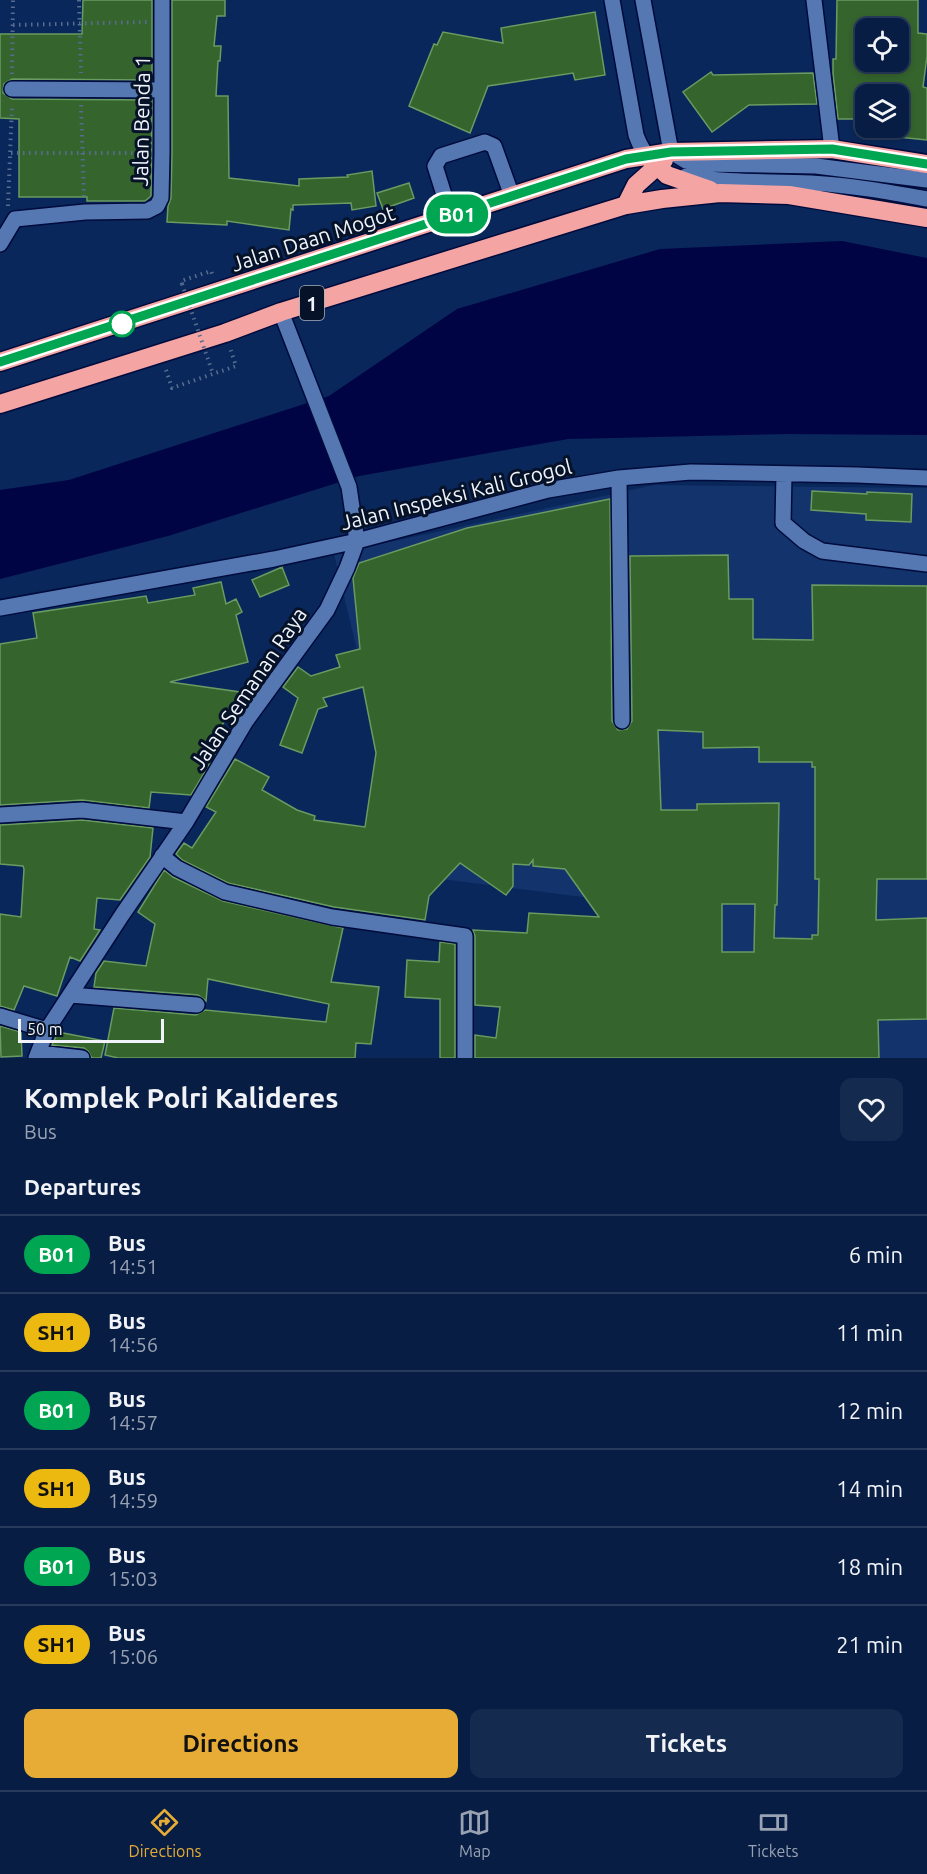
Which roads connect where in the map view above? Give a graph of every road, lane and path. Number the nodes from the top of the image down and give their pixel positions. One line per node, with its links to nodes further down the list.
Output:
1 (13, 0): 9 (path)
2 (80, 0): 8 (path)
3 (162, 0): 7 (street, Jalan Benda 1)
4 (612, 0): 17 (street)
5 (643, 0): 17 (street)
6 (814, 0): 13 (street)
7 (163, 22): 8 (path); 12 (street, Jalan Benda 1)
8 (80, 24): 9 (path); 11 (path)
9 (13, 25): 10 (path)
10 (12, 89): 11 (street); 14 (path)
11 (81, 90): 12 (street); 15 (path)
12 (162, 90): 16 (street, Jalan Benda 1)
13 (832, 149): 17 (highway, Jalan Daan Mogot / 1); 18 (highway, Jalan Daan Mogot / 1)
14 (11, 153): 15 (path); 27 (path)
15 (82, 153): 16 (path); 24 (path)
16 (162, 153): 24 (street, Jalan Benda 1)
17 (658, 160): 19 (street); 20 (highway); 21 (highway, Jalan Daan Mogot / 1); 22 (street); 23 (highway)
18 (927, 164)
19 (927, 180)
20 (720, 193): 23 (highway, 1); 26 (highway, 1)
21 (512, 196): 25 (highway, Jalan Daan Mogot / 1); 25 (street)
22 (927, 199)
23 (626, 205): 30 (highway, 1)
24 (85, 212): 27 (street, Jalan Benda 1)
25 (451, 216): 31 (highway, Jalan Daan Mogot / 1)
26 (927, 218)
27 (15, 219): 28 (street)
28 (0, 244)
29 (182, 284): 33 (path, bridge)
30 (281, 312): 35 (highway, 1); 39 (street, Jalan Semanan Raya)
31 (0, 363)
32 (236, 366): 33 (path)
33 (212, 373): 34 (path)
34 (172, 388)
35 (0, 404)
36 (784, 474): 37 (street, Jalan Inspeksi Kali Grogol); 38 (street, Jalan Inspeksi Kali Grogol); 40 (street)
37 (619, 478): 39 (street, Jalan Inspeksi Kali Grogol); 42 (street)
38 (927, 478)
39 (357, 541): 41 (street, Jalan Inspeksi Kali Grogol); 44 (street, Jalan Semanan Raya)
40 (927, 564)
41 (0, 608)
42 (622, 721)
43 (0, 815): 44 (street)
44 (186, 822): 45 (street, Jalan Semanan Raya)
45 (162, 856): 46 (street, Jalan Semanan Raya); 52 (street)
46 (70, 995): 47 (street); 49 (street, Jalan Semanan Raya)
47 (197, 1005)
48 (0, 1016): 49 (street)
49 (47, 1030): 50 (street, Jalan Semanan Raya)
50 (38, 1055): 51 (street)
51 (82, 1058)
52 (465, 1058)

